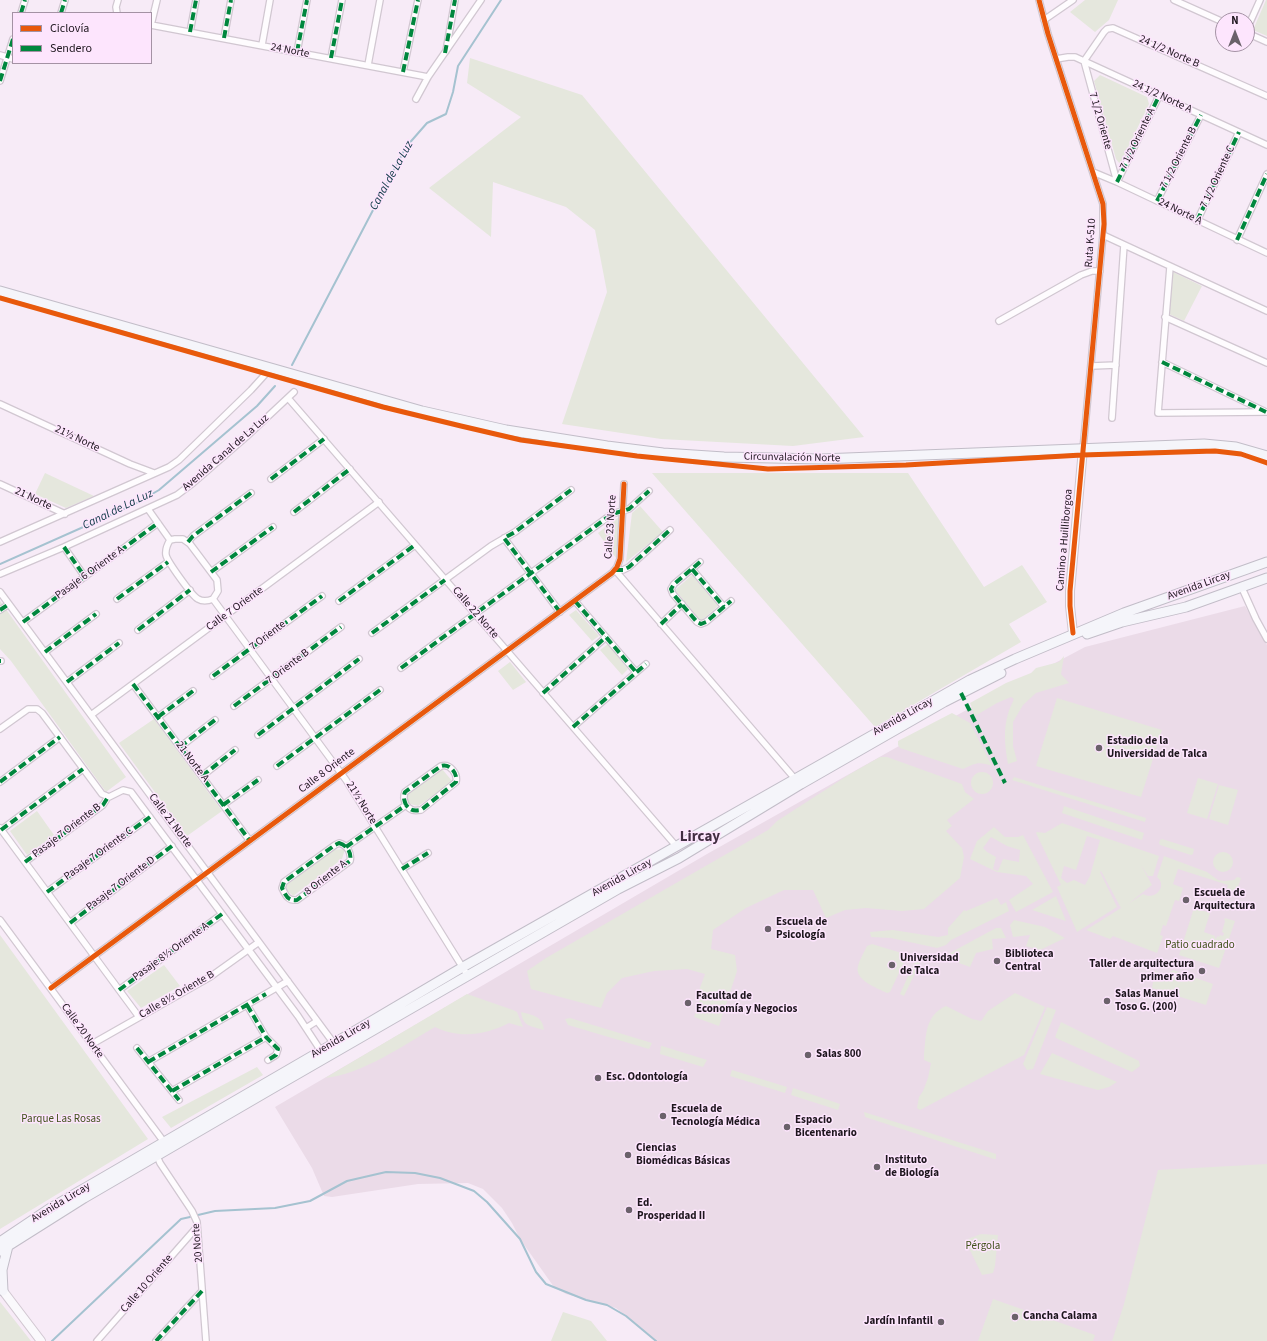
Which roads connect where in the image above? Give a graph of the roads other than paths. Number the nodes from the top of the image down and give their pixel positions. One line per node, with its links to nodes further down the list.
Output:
1 (25, 0): 18 (street)
2 (65, 0): 19 (street)
3 (118, 0): 20 (street)
4 (157, 0): 24 (street)
5 (196, 0): 26 (street)
6 (231, 0): 28 (street)
7 (270, 0): 31 (street)
8 (307, 0): 32 (street)
9 (342, 0): 36 (street)
10 (380, 0): 39 (street)
11 (418, 0): 40 (street)
12 (455, 0): 33 (street)
13 (481, 0): 33 (street)
14 (1039, 0): 23 (street, Ruta K-510)
15 (1073, 0): 23 (street)
16 (1174, 0): 22 (street)
17 (1260, 0): 21 (street)
18 (21, 12)
19 (61, 12)
20 (117, 12)
21 (1255, 12)
22 (1215, 18)
23 (1044, 20): 37 (street, Ruta K-510)
24 (152, 21)
25 (152, 25): 26 (street, 24 Norte)
26 (190, 32): 28 (street, 24 Norte)
27 (1255, 37): 29 (street)
28 (224, 38): 31 (street, 24 Norte)
29 (1267, 42)
30 (12, 45): 35 (street)
31 (262, 45): 32 (street, 24 Norte)
32 (297, 52): 36 (street, 24 Norte)
33 (445, 53): 41 (street)
34 (0, 55): 35 (street)
35 (10, 58): 42 (street)
36 (331, 58): 39 (street, 24 Norte)
37 (1056, 59): 38 (street, 24 1/2 Norte A); 49 (street, Ruta K-510)
38 (1084, 61): 43 (street, 24 1/2 Norte A); 44 (street, 24 1/2 Norte B); 51 (street, 7 1/2 Oriente)
39 (368, 65): 40 (street, 24 Norte)
40 (403, 72): 41 (street, 24 Norte)
41 (428, 77): 45 (street)
42 (0, 81)
43 (1159, 96): 46 (street, 24 1/2 Norte A); 51 (street, 7 1/2 Oriente A)
44 (1267, 96)
45 (416, 99)
46 (1201, 115): 47 (street, 24 1/2 Norte A); 52 (street, 7 1/2 Oriente B)
47 (1239, 132): 48 (street, 24 1/2 Norte A); 53 (street, 7 1/2 Oriente C)
48 (1267, 145)
49 (1093, 172): 51 (street, 24 Norte A); 54 (street, Ruta K-510)
50 (1267, 174): 55 (street)
51 (1117, 182): 52 (street, 24 Norte A)
52 (1157, 201): 53 (street, 24 Norte A)
53 (1197, 221): 55 (street, 24 Norte A)
54 (1103, 235): 56 (street); 59 (street, Ruta K-510)
55 (1237, 240): 57 (street, 24 Norte A)
56 (1124, 245): 58 (street); 66 (street)
57 (1267, 253)
58 (1170, 266): 61 (street); 62 (street)
59 (1100, 271): 63 (street); 67 (street, Ruta K-510)
60 (0, 291): 68 (main road, Circunvalación Norte)
61 (1267, 311)
62 (1165, 317): 64 (street); 65 (street)
63 (999, 321)
64 (1162, 362): 72 (street); 72 (street)
65 (1267, 362)
66 (1116, 365): 67 (street); 73 (street)
67 (1092, 366): 75 (street, Ruta K-510)
68 (271, 368): 75 (main road, Circunvalación Norte); 78 (street)
69 (294, 392): 70 (street, Avenida Canal de La Luz)
70 (288, 398): 74 (street, Calle 22 Norte); 86 (street, Avenida Canal de La Luz)
71 (0, 404): 78 (street, 21½ Norte)
72 (1267, 411)
73 (1112, 418)
74 (324, 439): 77 (street, Calle 22 Norte); 79 (street)
75 (1083, 448): 76 (main road, Circunvalación Norte); 132 (street, Camino a Huilliborgoa)
76 (1267, 456)
77 (350, 469): 85 (street, Calle 22 Norte); 88 (street)
78 (154, 473): 89 (street)
79 (271, 479)
80 (0, 484): 89 (street, 21 Norte)
81 (624, 484): 87 (street, Calle 23 Norte)
82 (571, 490): 93 (street)
83 (649, 491): 87 (street)
84 (251, 493): 96 (street)
85 (379, 502): 97 (street, Calle 22 Norte); 126 (street, Calle 7 Oriente)
86 (148, 509): 90 (street); 98 (street, Avenida Canal de La Luz)
87 (623, 511): 103 (street, Calle 23 Norte); 106 (street)
88 (294, 512)
89 (65, 514): 95 (street)
90 (158, 523): 94 (street); 107 (street, Pasaje 6 Oriente A)
91 (273, 527): 104 (street)
92 (670, 530): 103 (street, Calle 8 Oriente)
93 (504, 538): 106 (street); 109 (street)
94 (170, 540): 96 (street); 99 (street)
95 (0, 542)
96 (188, 542): 104 (street)
97 (416, 545): 109 (street, Calle 22 Norte); 117 (street)
98 (64, 547): 105 (street, Avenida Canal de La Luz); 107 (street)
99 (168, 562): 111 (street); 114 (street)
100 (700, 562): 102 (street)
101 (1267, 562): 132 (main road, Avenida Lircay)
102 (692, 569): 120 (street); 121 (street)
103 (615, 570): 118 (street, Calle 8 Oriente); 128 (street, Calle 23 Norte)
104 (211, 572): 115 (street)
105 (0, 574)
106 (532, 574): 123 (street); 125 (street)
107 (85, 577): 127 (street, Pasaje 6 Oriente A)
108 (1267, 578): 110 (main road, Avenida Lircay)
109 (445, 580): 125 (street, Calle 22 Norte); 131 (street)
110 (1242, 588): 134 (street); 180 (main road, Avenida Lircay)
111 (190, 590): 115 (street); 130 (street)
112 (0, 592): 119 (street, Calle 21 Norte)
113 (322, 596): 136 (street, 7 Oriente)
114 (117, 599)
115 (213, 599): 126 (street, 21½ Norte)
116 (731, 600): 121 (street)
117 (339, 601)
118 (575, 601): 123 (street, Calle 8 Oriente); 133 (street)
119 (9, 604): 122 (street); 127 (street, Calle 21 Norte)
120 (682, 604): 121 (street); 128 (street)
121 (724, 607)
122 (0, 610)
123 (560, 612): 137 (street, Calle 8 Oriente)
124 (96, 614): 138 (street)
125 (476, 614): 137 (street, Calle 22 Norte); 141 (street)
126 (225, 616): 136 (street, 21½ Norte); 146 (street, Calle 7 Oriente)
127 (23, 622): 138 (street, Calle 21 Norte)
128 (660, 624): 167 (street, Calle 23 Norte)
129 (341, 627): 144 (street, 7 Oriente B)
130 (138, 630)
131 (372, 634)
132 (1073, 634): 167 (main road, Avenida Lircay)
133 (606, 637): 142 (street); 149 (street)
134 (1267, 639)
135 (120, 643): 145 (street)
136 (250, 649): 143 (street, 7 Oriente); 144 (street, 21½ Norte)
137 (507, 651): 149 (street, Calle 22 Norte); 164 (street, Calle 8 Oriente)
138 (45, 652): 145 (street, Calle 21 Norte)
139 (359, 659): 151 (street)
140 (646, 664): 142 (street)
141 (401, 668)
142 (636, 672): 155 (street)
143 (213, 676)
144 (272, 678): 150 (street, 7 Oriente B); 151 (street, 21½ Norte)
145 (67, 682): 152 (street, Calle 21 Norte)
146 (133, 684): 152 (street, Calle 7 Oriente); 153 (street, 21 Norte A)
147 (380, 690): 159 (street)
148 (193, 691): 153 (street)
149 (543, 692): 155 (street, Calle 22 Norte)
150 (234, 706)
151 (294, 708): 157 (street); 159 (street, 21½ Norte)
152 (91, 715): 183 (street, Calle 21 Norte)
153 (158, 717): 160 (street, 21 Norte A)
154 (215, 720): 160 (street)
155 (573, 727): 178 (street, Calle 22 Norte)
156 (0, 729): 158 (street)
157 (258, 735)
158 (60, 737): 163 (street); 168 (street)
159 (316, 737): 162 (street); 164 (street, 21½ Norte)
160 (180, 747): 165 (street, 21 Norte A)
161 (235, 750): 165 (street)
162 (278, 766)
163 (83, 769): 169 (street); 174 (street)
164 (342, 773): 173 (street, 21½ Norte); 175 (street, Calle 8 Oriente)
165 (202, 776): 170 (street, 21 Norte A)
166 (258, 780): 170 (street)
167 (796, 780): 178 (main road, Avenida Lircay)
168 (0, 782)
169 (108, 797): 172 (street); 181 (street, Pasaje 7 Oriente B)
170 (223, 805): 175 (street, 21 Norte A)
171 (406, 805): 171 (street); 173 (street, 8 Oriente A)
172 (150, 817): 176 (street); 185 (street, Pasaje 7 Oriente C)
173 (375, 826): 177 (street, 8 Oriente A); 182 (street, 21½ Norte)
174 (1, 829): 181 (street)
175 (250, 841): 183 (street, Calle 8 Oriente)
176 (172, 846): 184 (street); 188 (street, Pasaje 7 Oriente D)
177 (346, 847): 177 (street, 8 Oriente A)
178 (677, 847): 180 (main road); 192 (main road, Avenida Lircay)
179 (428, 853): 182 (street)
180 (679, 858): 193 (main road, Avenida Lircay)
181 (25, 862): 185 (street)
182 (402, 870): 192 (street, 21½ Norte)
183 (208, 872): 184 (street, Calle 8 Oriente); 189 (street, Calle 21 Norte)
184 (197, 880): 186 (street); 191 (street, Calle 8 Oriente)
185 (47, 892): 188 (street)
186 (222, 914): 190 (street); 197 (street, Pasaje 8½ Oriente A)
187 (0, 920): 195 (street, Calle 20 Norte)
188 (70, 923): 191 (street)
189 (259, 942): 190 (street, Calle 8½ Oriente B); 194 (street, Calle 21 Norte)
190 (248, 950): 196 (street); 199 (street, Calle 8½ Oriente B)
191 (94, 956): 195 (street, Calle 8 Oriente); 197 (street)
192 (463, 967): 193 (street, 21½ Norte); 204 (main road, Avenida Lircay)
193 (468, 976): 204 (main road, Avenida Lircay)
194 (288, 981): 196 (street); 200 (street, Calle 21 Norte)
195 (51, 988): 203 (street, Calle 20 Norte)
196 (276, 988): 198 (street); 201 (street)
197 (119, 990): 199 (street)
198 (247, 1005): 202 (street); 208 (street)
199 (139, 1017): 203 (street, Calle 8½ Oriente B)
200 (317, 1020): 201 (street); 204 (street, Calle 21 Norte)
201 (306, 1028): 206 (street)
202 (266, 1037): 207 (street); 209 (street)
203 (92, 1044): 211 (street, Calle 20 Norte)
204 (336, 1047): 206 (main road, Avenida Lircay); 212 (main road, Avenida Lircay)
205 (137, 1048): 208 (street)
206 (321, 1051): 211 (main road, Avenida Lircay)
207 (268, 1060)
208 (148, 1062): 209 (street)
209 (172, 1091): 210 (street)
210 (179, 1100)
211 (164, 1142): 214 (main road, Avenida Lircay)
212 (157, 1156): 213 (street, 20 Norte); 214 (main road, Avenida Lircay)
213 (197, 1227): 216 (street, 20 Norte); 218 (street, Calle 10 Oriente)
214 (3, 1246): 215 (main road)
215 (1, 1289): 217 (street)
216 (202, 1291): 219 (street); 220 (street, 20 Norte)
217 (41, 1341)
218 (97, 1341)
219 (156, 1341)
220 (206, 1341)

